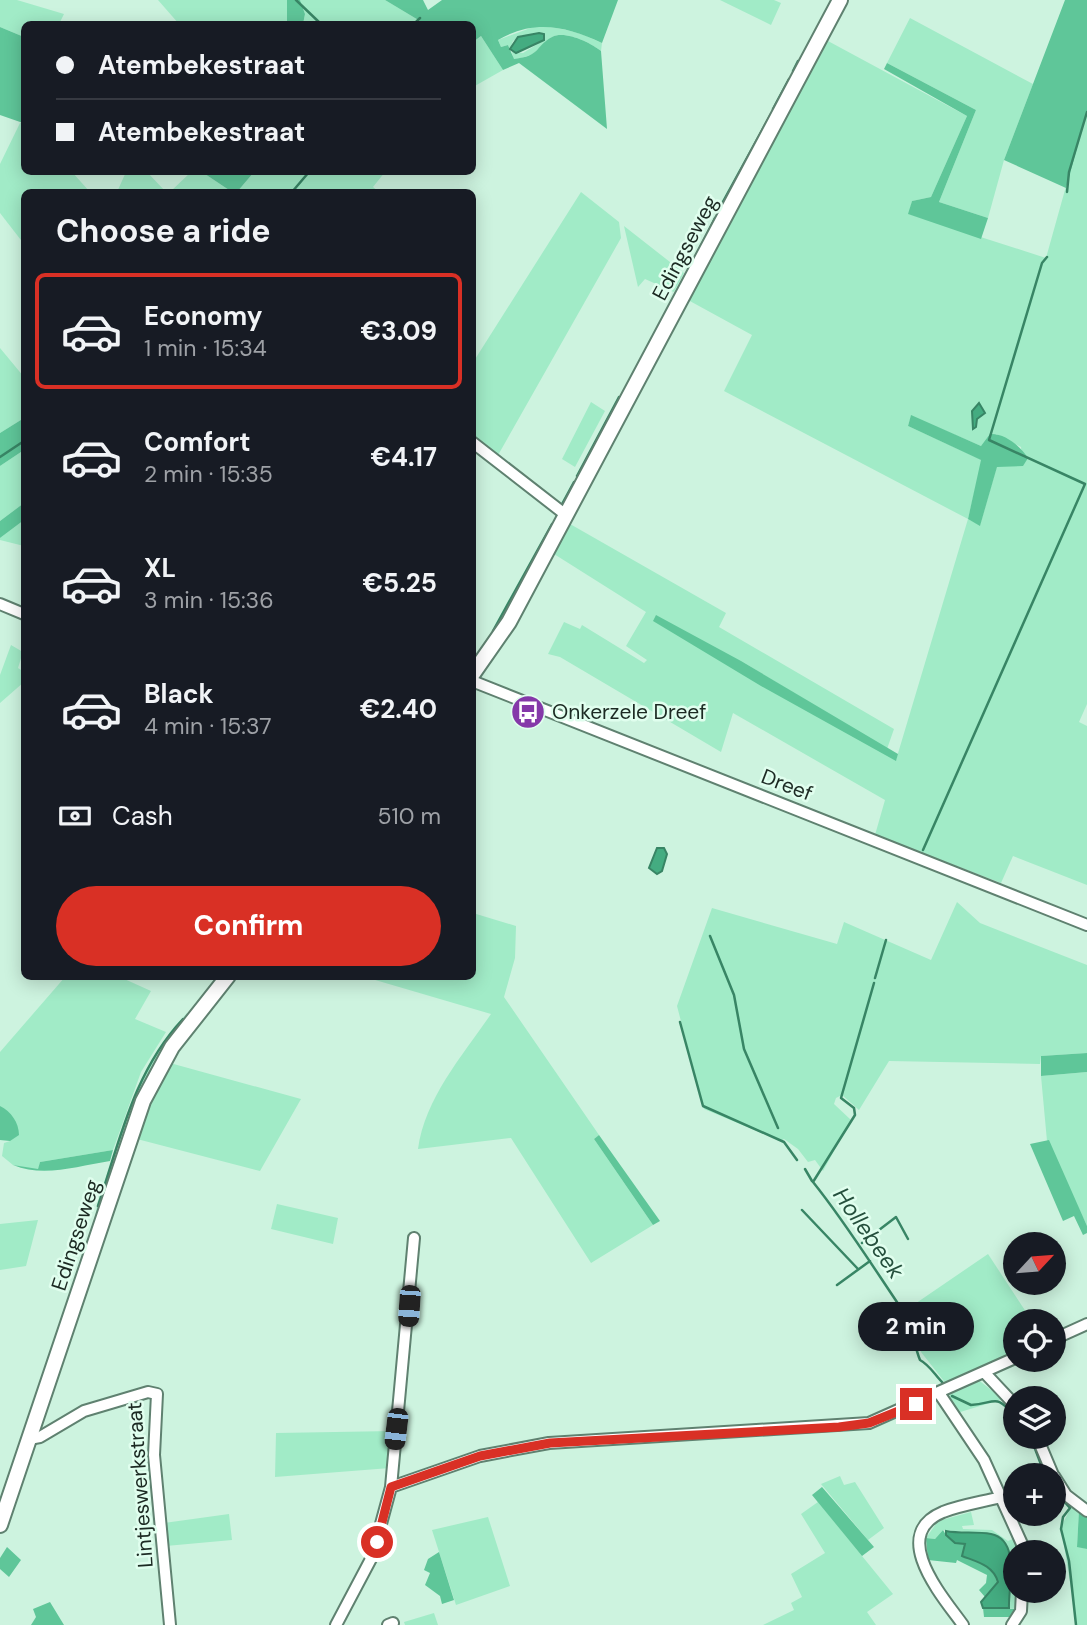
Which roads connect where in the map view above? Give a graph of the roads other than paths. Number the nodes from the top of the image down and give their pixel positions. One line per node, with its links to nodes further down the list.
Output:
1 (840, 0): 3 (main road, Edingseweg)
2 (476, 445): 3 (street)
3 (566, 515): 6 (main road, Edingseweg)
4 (0, 604): 5 (street)
5 (21, 613)
6 (476, 669)
7 (476, 683): 8 (street, Dreef)
8 (1087, 925)
9 (225, 980): 17 (main road, Edingseweg)
10 (414, 1238): 18 (street)
11 (1087, 1324): 12 (street)
12 (1066, 1334)
13 (1003, 1363): 14 (street)
14 (984, 1372): 15 (street); 16 (street)
15 (1003, 1392)
16 (939, 1393): 18 (street); 20 (street)
17 (29, 1439): 22 (main road, Edingseweg); 25 (street, Lintjeswerkstraat)
18 (391, 1487): 26 (street)
19 (1066, 1495): 21 (street)
20 (1001, 1497): 23 (street); 27 (street)
21 (1087, 1511)
22 (0, 1525)
23 (1017, 1540)
24 (1021, 1603): 28 (street)
25 (170, 1625)
26 (336, 1625)
27 (962, 1625)
28 (1012, 1625)

